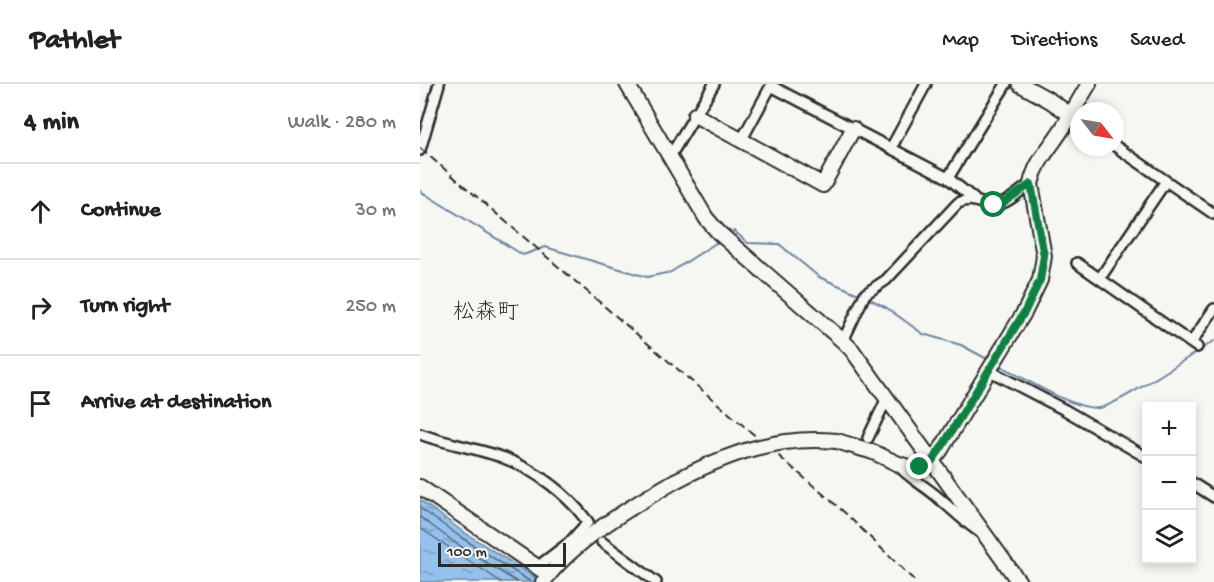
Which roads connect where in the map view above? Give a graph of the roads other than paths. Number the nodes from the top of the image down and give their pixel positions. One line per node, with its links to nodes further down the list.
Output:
1 (439, 84): 16 (street)
2 (627, 84): 18 (street)
3 (714, 84): 10 (street)
4 (925, 84): 15 (street)
5 (1006, 84): 19 (street)
6 (1020, 84): 11 (street)
7 (1089, 84): 9 (street)
8 (772, 85): 13 (street); 14 (street)
9 (1082, 102)
10 (695, 115): 14 (street); 18 (street)
11 (1070, 115)
12 (1070, 124): 21 (street)
13 (853, 129): 14 (street); 15 (street)
14 (741, 141)
15 (891, 148): 19 (street)
16 (420, 150)
17 (1124, 152): 20 (street)
18 (669, 158): 27 (street)
19 (948, 178): 22 (street)
20 (1166, 181): 23 (street); 25 (street)
21 (1031, 184): 22 (street); 28 (street)
22 (974, 200): 27 (street)
23 (1214, 214)
24 (1077, 263): 25 (street)
25 (1100, 279): 26 (street)
26 (1214, 309)
27 (843, 341): 29 (street)
28 (992, 365): 32 (street); 33 (street)
29 (887, 398): 31 (street); 33 (street)
30 (420, 434): 40 (street)
31 (868, 438)
32 (1144, 456)
33 (932, 461): 34 (street); 38 (street)
34 (897, 464): 38 (street); 40 (street, bridge)
35 (1196, 486): 37 (street)
36 (420, 487): 40 (street)
37 (1214, 496)
38 (986, 536): 42 (street)
39 (602, 542): 41 (street)
40 (547, 577)
41 (656, 582)
42 (1020, 582)

